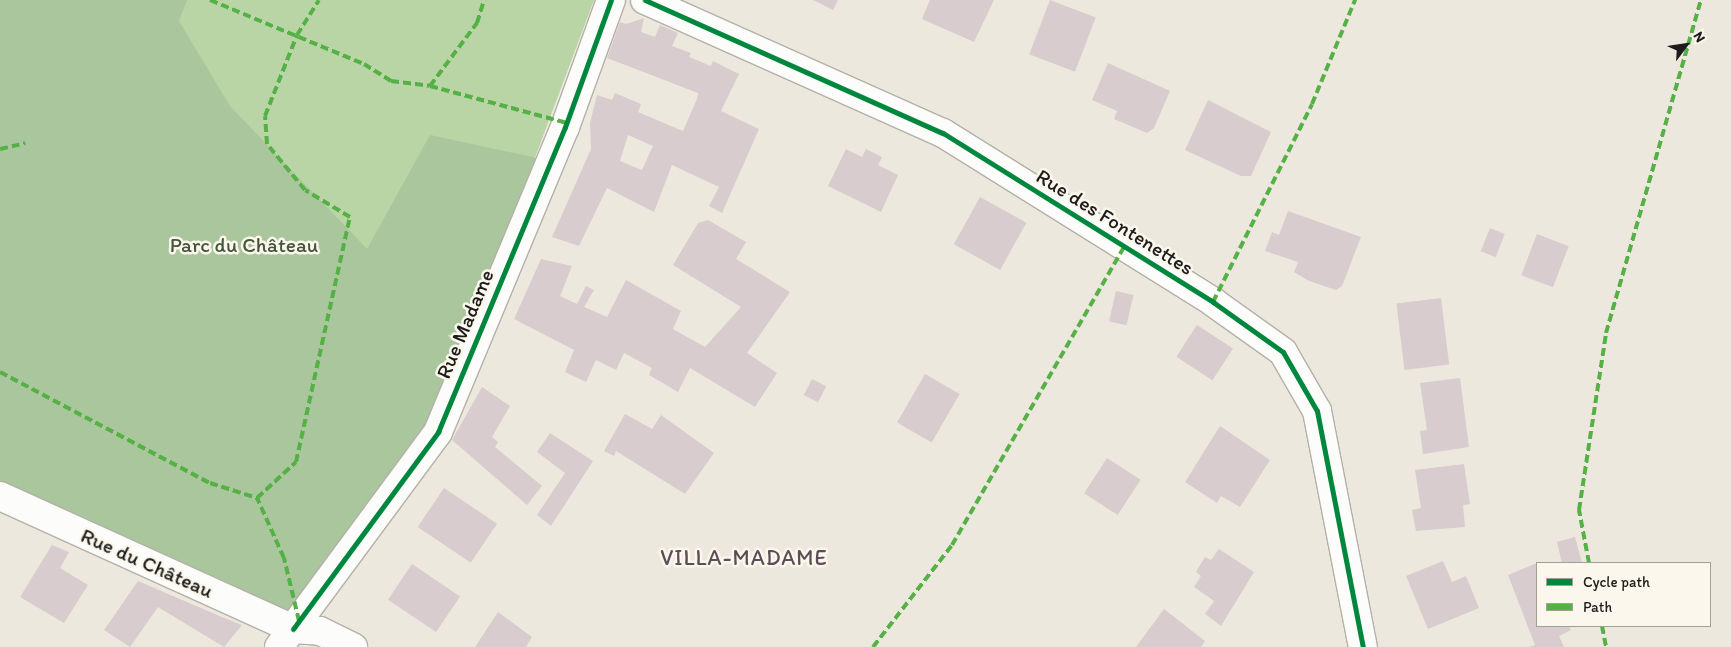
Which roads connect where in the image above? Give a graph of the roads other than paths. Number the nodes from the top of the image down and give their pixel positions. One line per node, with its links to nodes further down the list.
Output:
1 (611, 0): 4 (street, Rue Madame)
2 (645, 0): 6 (street, Rue des Fontenettes)
3 (0, 496): 4 (street, Rue du Château)
4 (286, 638): 5 (street, Rue du Château)
5 (353, 647)
6 (1363, 647)

